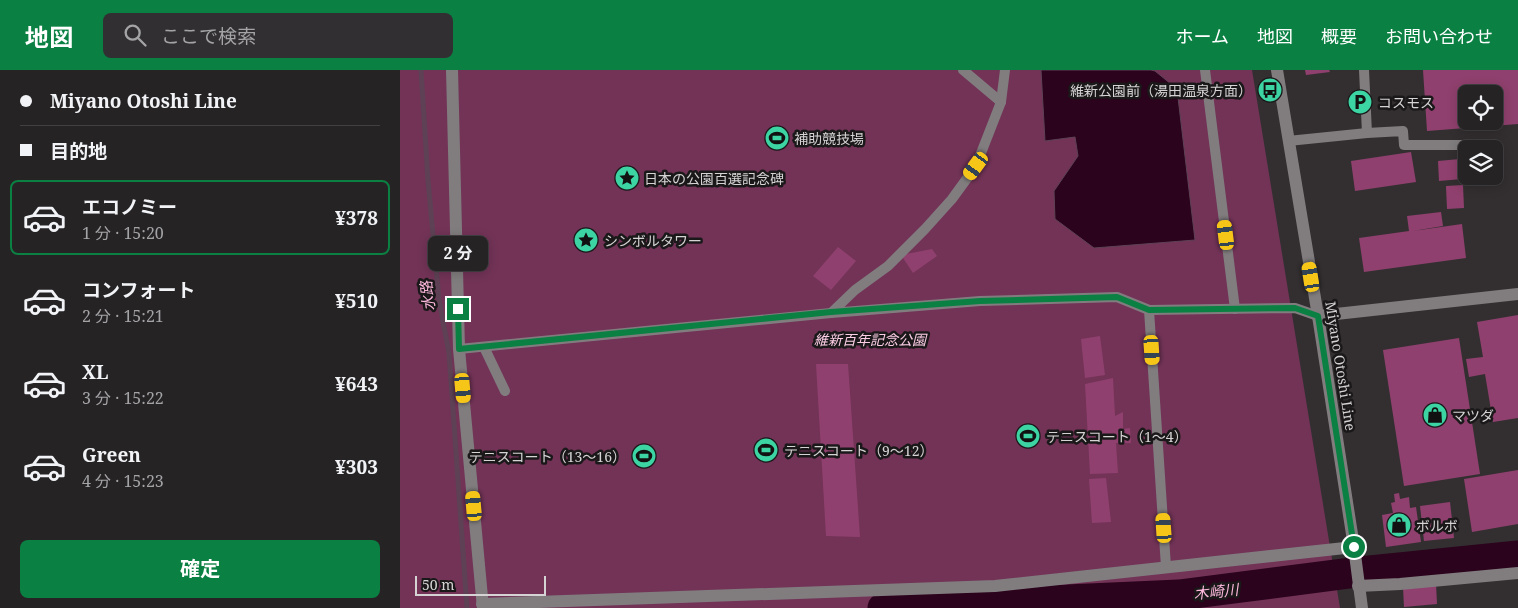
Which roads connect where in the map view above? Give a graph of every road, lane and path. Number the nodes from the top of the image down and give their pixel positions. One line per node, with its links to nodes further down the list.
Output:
1 (452, 70): 17 (street)
2 (963, 70): 7 (lane)
3 (1005, 70): 7 (lane)
4 (1205, 70): 12 (lane)
5 (1277, 70): 9 (street, Miyano Otoshi Line)
6 (1364, 70): 8 (lane)
7 (1001, 102): 14 (lane)
8 (1366, 133): 9 (lane); 10 (lane)
9 (1288, 141): 15 (street, Miyano Otoshi Line)
10 (1458, 145)
11 (1518, 294): 15 (street)
12 (1235, 309): 13 (lane); 15 (lane)
13 (1149, 310): 14 (lane); 20 (lane)
14 (831, 312): 16 (lane)
15 (1318, 316): 19 (street, Miyano Otoshi Line)
16 (484, 347): 17 (lane); 18 (lane)
17 (459, 349): 23 (street)
18 (505, 390)
19 (1354, 547): 20 (street); 22 (street, Miyano Otoshi Line)
20 (1166, 567): 23 (street)
21 (1518, 573): 22 (street)
22 (1358, 586): 24 (street, Miyano Otoshi Line)
23 (483, 606)
24 (1362, 608)

